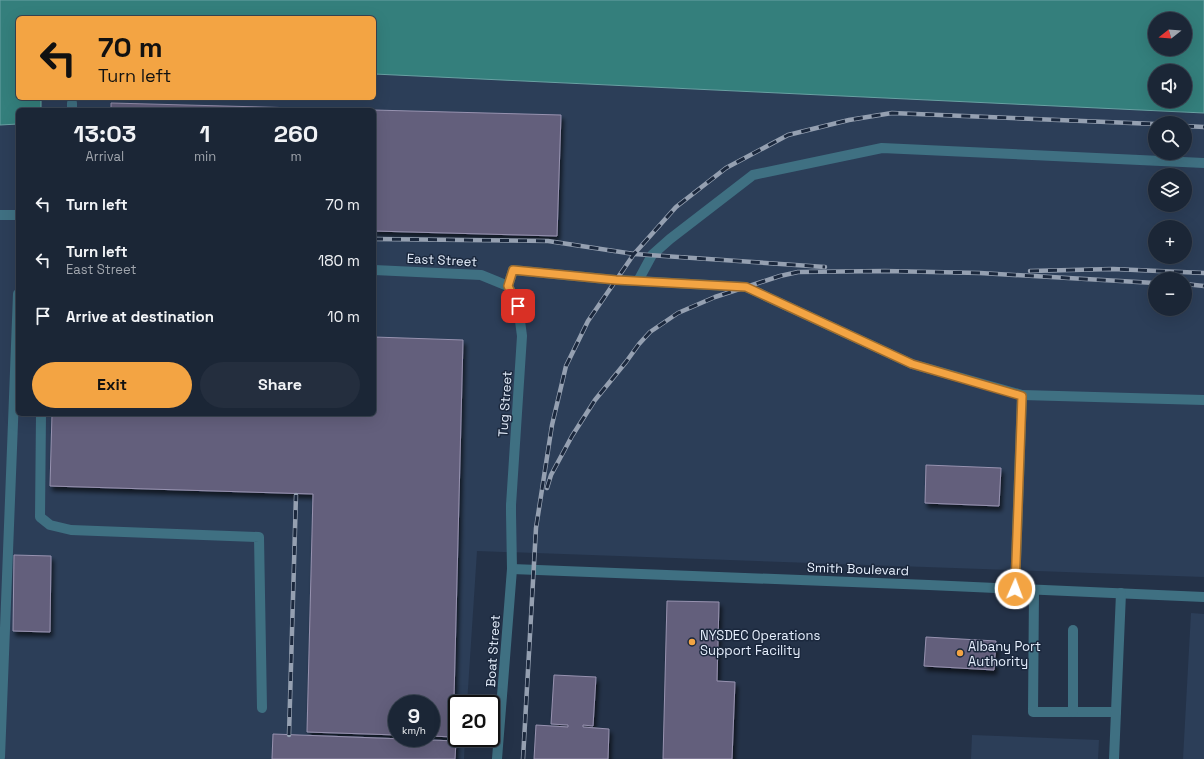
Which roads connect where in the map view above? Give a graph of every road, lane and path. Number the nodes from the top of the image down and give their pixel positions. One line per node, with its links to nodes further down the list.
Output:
1 (1204, 163): 5 (street)
2 (0, 215): 3 (street)
3 (16, 215)
4 (376, 270): 6 (street, East Street)
5 (638, 281): 6 (street); 8 (street)
6 (508, 286): 11 (street, Tug Street)
7 (16, 345): 20 (street)
8 (1022, 396): 9 (street); 12 (street)
9 (1204, 400)
10 (41, 416): 17 (street)
11 (512, 569): 12 (street, Smith Boulevard); 21 (street, Boat Street)
12 (1015, 589): 13 (street, Smith Boulevard)
13 (1034, 590): 14 (street, Smith Boulevard); 18 (street)
14 (1121, 593): 15 (street, Smith Boulevard); 19 (street)
15 (1204, 597)
16 (1073, 630): 18 (street)
17 (262, 708)
18 (1073, 712): 19 (street)
19 (1116, 712): 22 (street)
20 (0, 757)
21 (497, 759)
22 (1114, 759)

